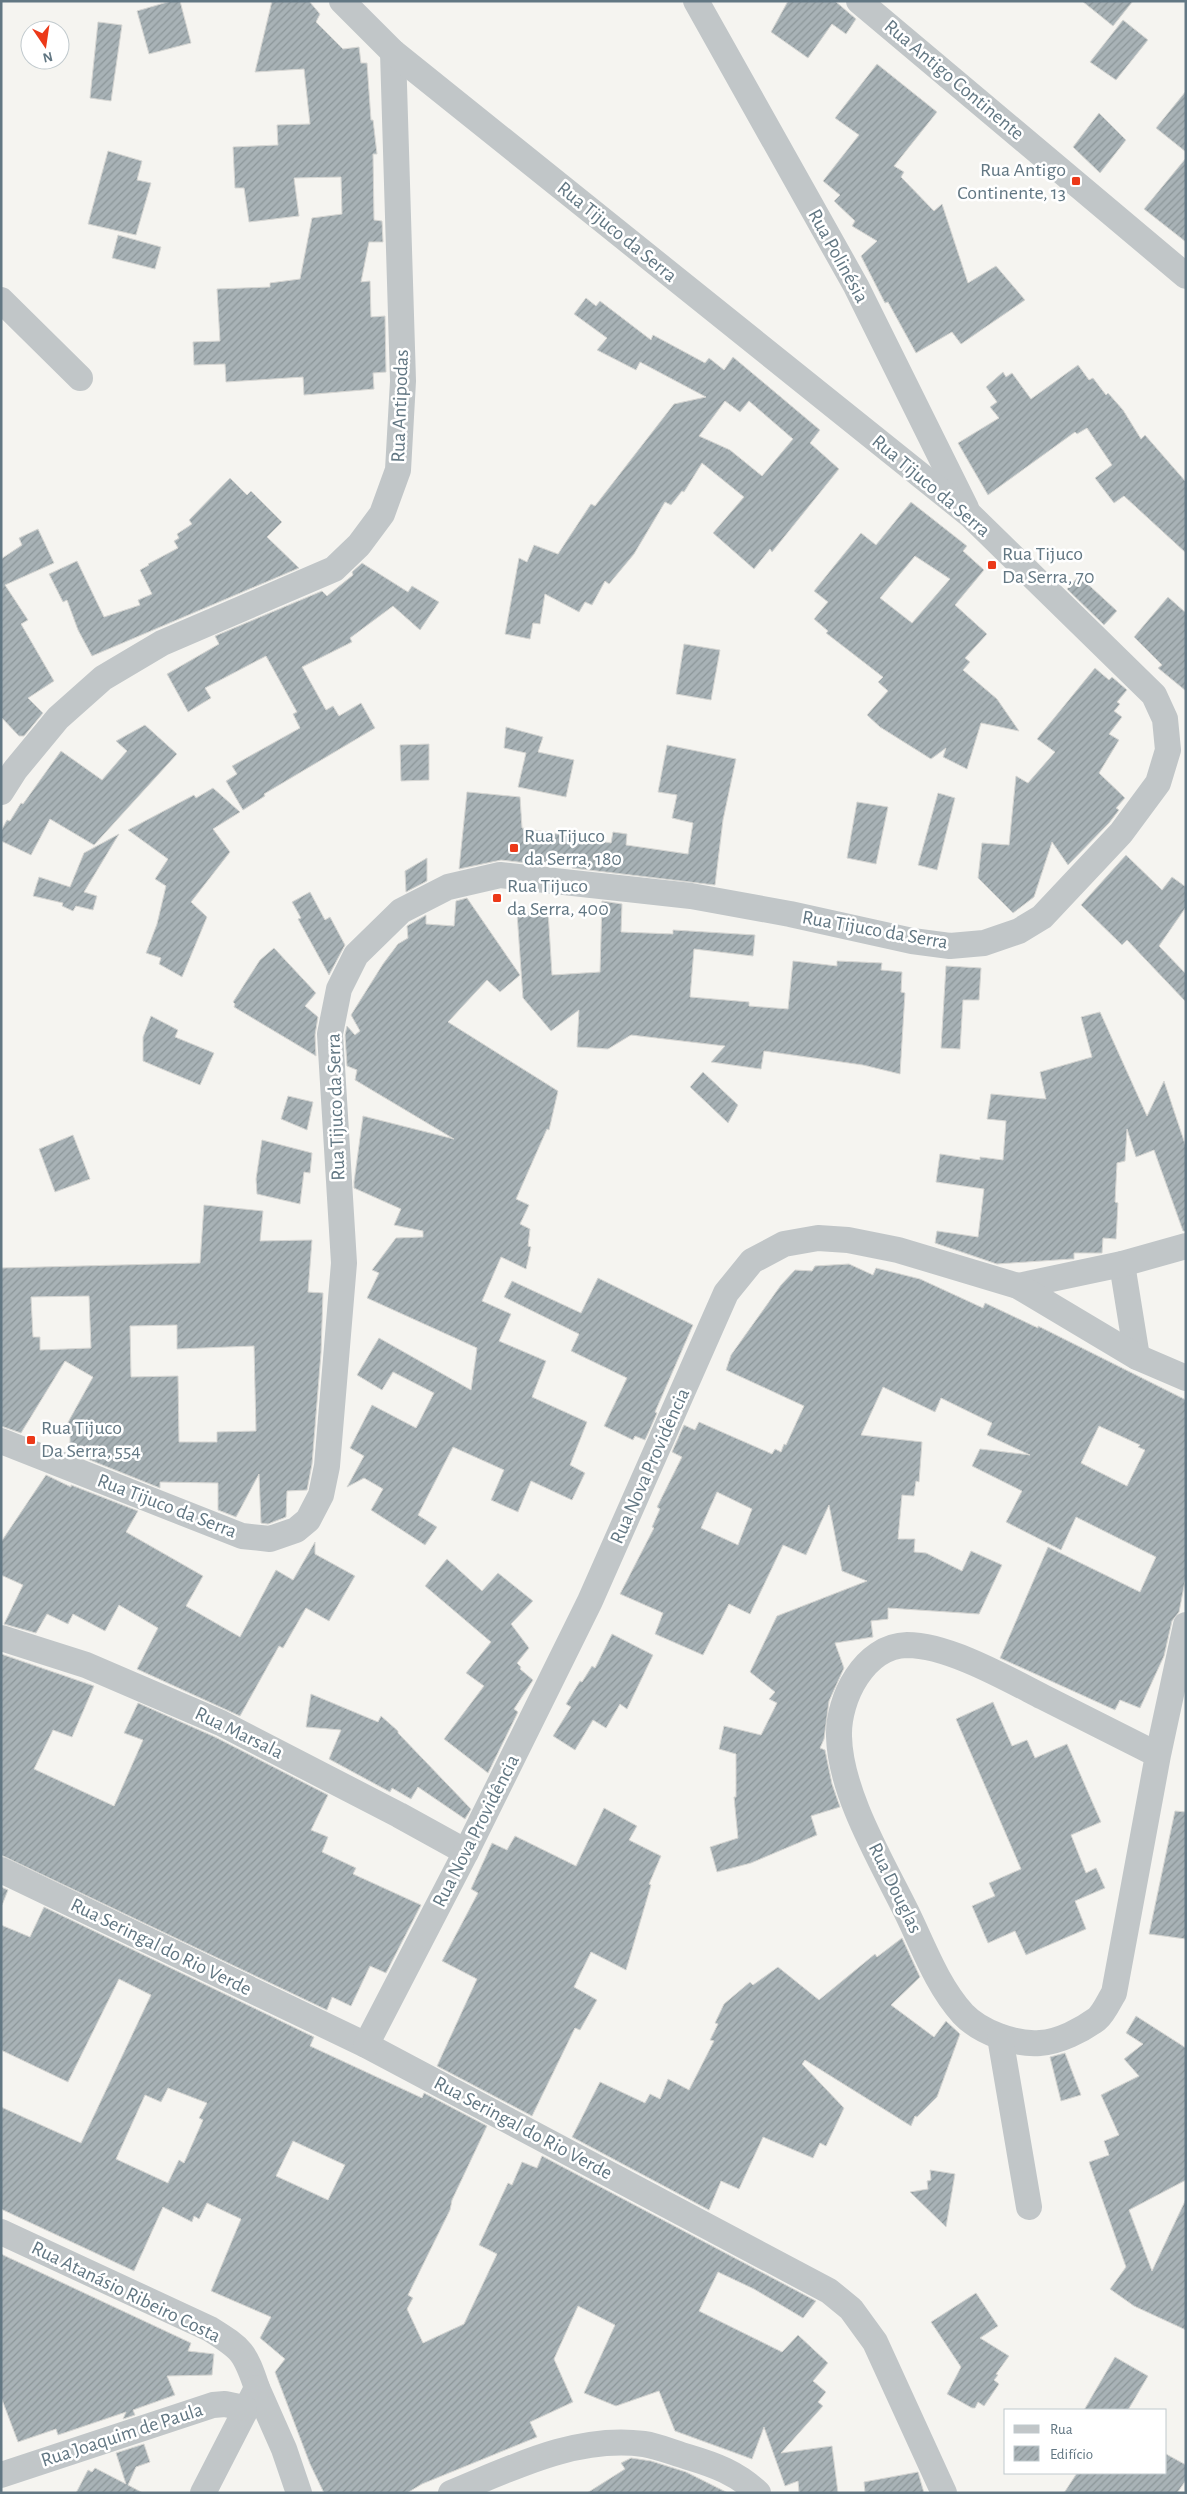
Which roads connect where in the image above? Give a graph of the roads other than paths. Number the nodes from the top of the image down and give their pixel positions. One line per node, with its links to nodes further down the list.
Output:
1 (342, 1): 4 (street, Rua Tijuco da Serra)
2 (696, 1): 8 (street, Rua Polinésia)
3 (859, 1): 5 (street, Rua Antigo Continente)
4 (393, 52): 8 (street, Rua Tijuco da Serra); 9 (street, Rua Antipodas)
5 (1186, 276)
6 (1, 300): 7 (street)
7 (80, 378)
8 (970, 515): 15 (street, Rua Tijuco da Serra)
9 (1, 792)
10 (1186, 1246): 11 (street)
11 (1122, 1264): 12 (street); 13 (street)
12 (1018, 1286): 13 (street, Rua Nova Providência); 19 (street, Rua Nova Providência)
13 (1137, 1357): 14 (street, Rua Nova Providência)
14 (1186, 1378)
15 (1, 1441)
16 (1186, 1625): 18 (street, Rua Douglas)
17 (1, 1638): 19 (street, Rua Marsala)
18 (1158, 1755): 21 (street, Rua Douglas); 21 (street, Rua Douglas)
19 (466, 1852): 22 (street, Rua Nova Providência)
20 (1, 1870): 22 (street, Rua Seringal do Rio Verde)
21 (1000, 2038): 23 (street)
22 (366, 2045): 31 (street, Rua Seringal do Rio Verde)
23 (1029, 2207)
24 (1, 2232): 25 (street, Rua Atanásio Ribeiro Costa)
25 (251, 2398): 26 (street, Rua Joaquim de Paula); 27 (street); 28 (street, Rua Atanásio Ribeiro Costa)
26 (1, 2475)
27 (203, 2493)
28 (299, 2493)
29 (451, 2493): 30 (street)
30 (758, 2493)
31 (944, 2493)

